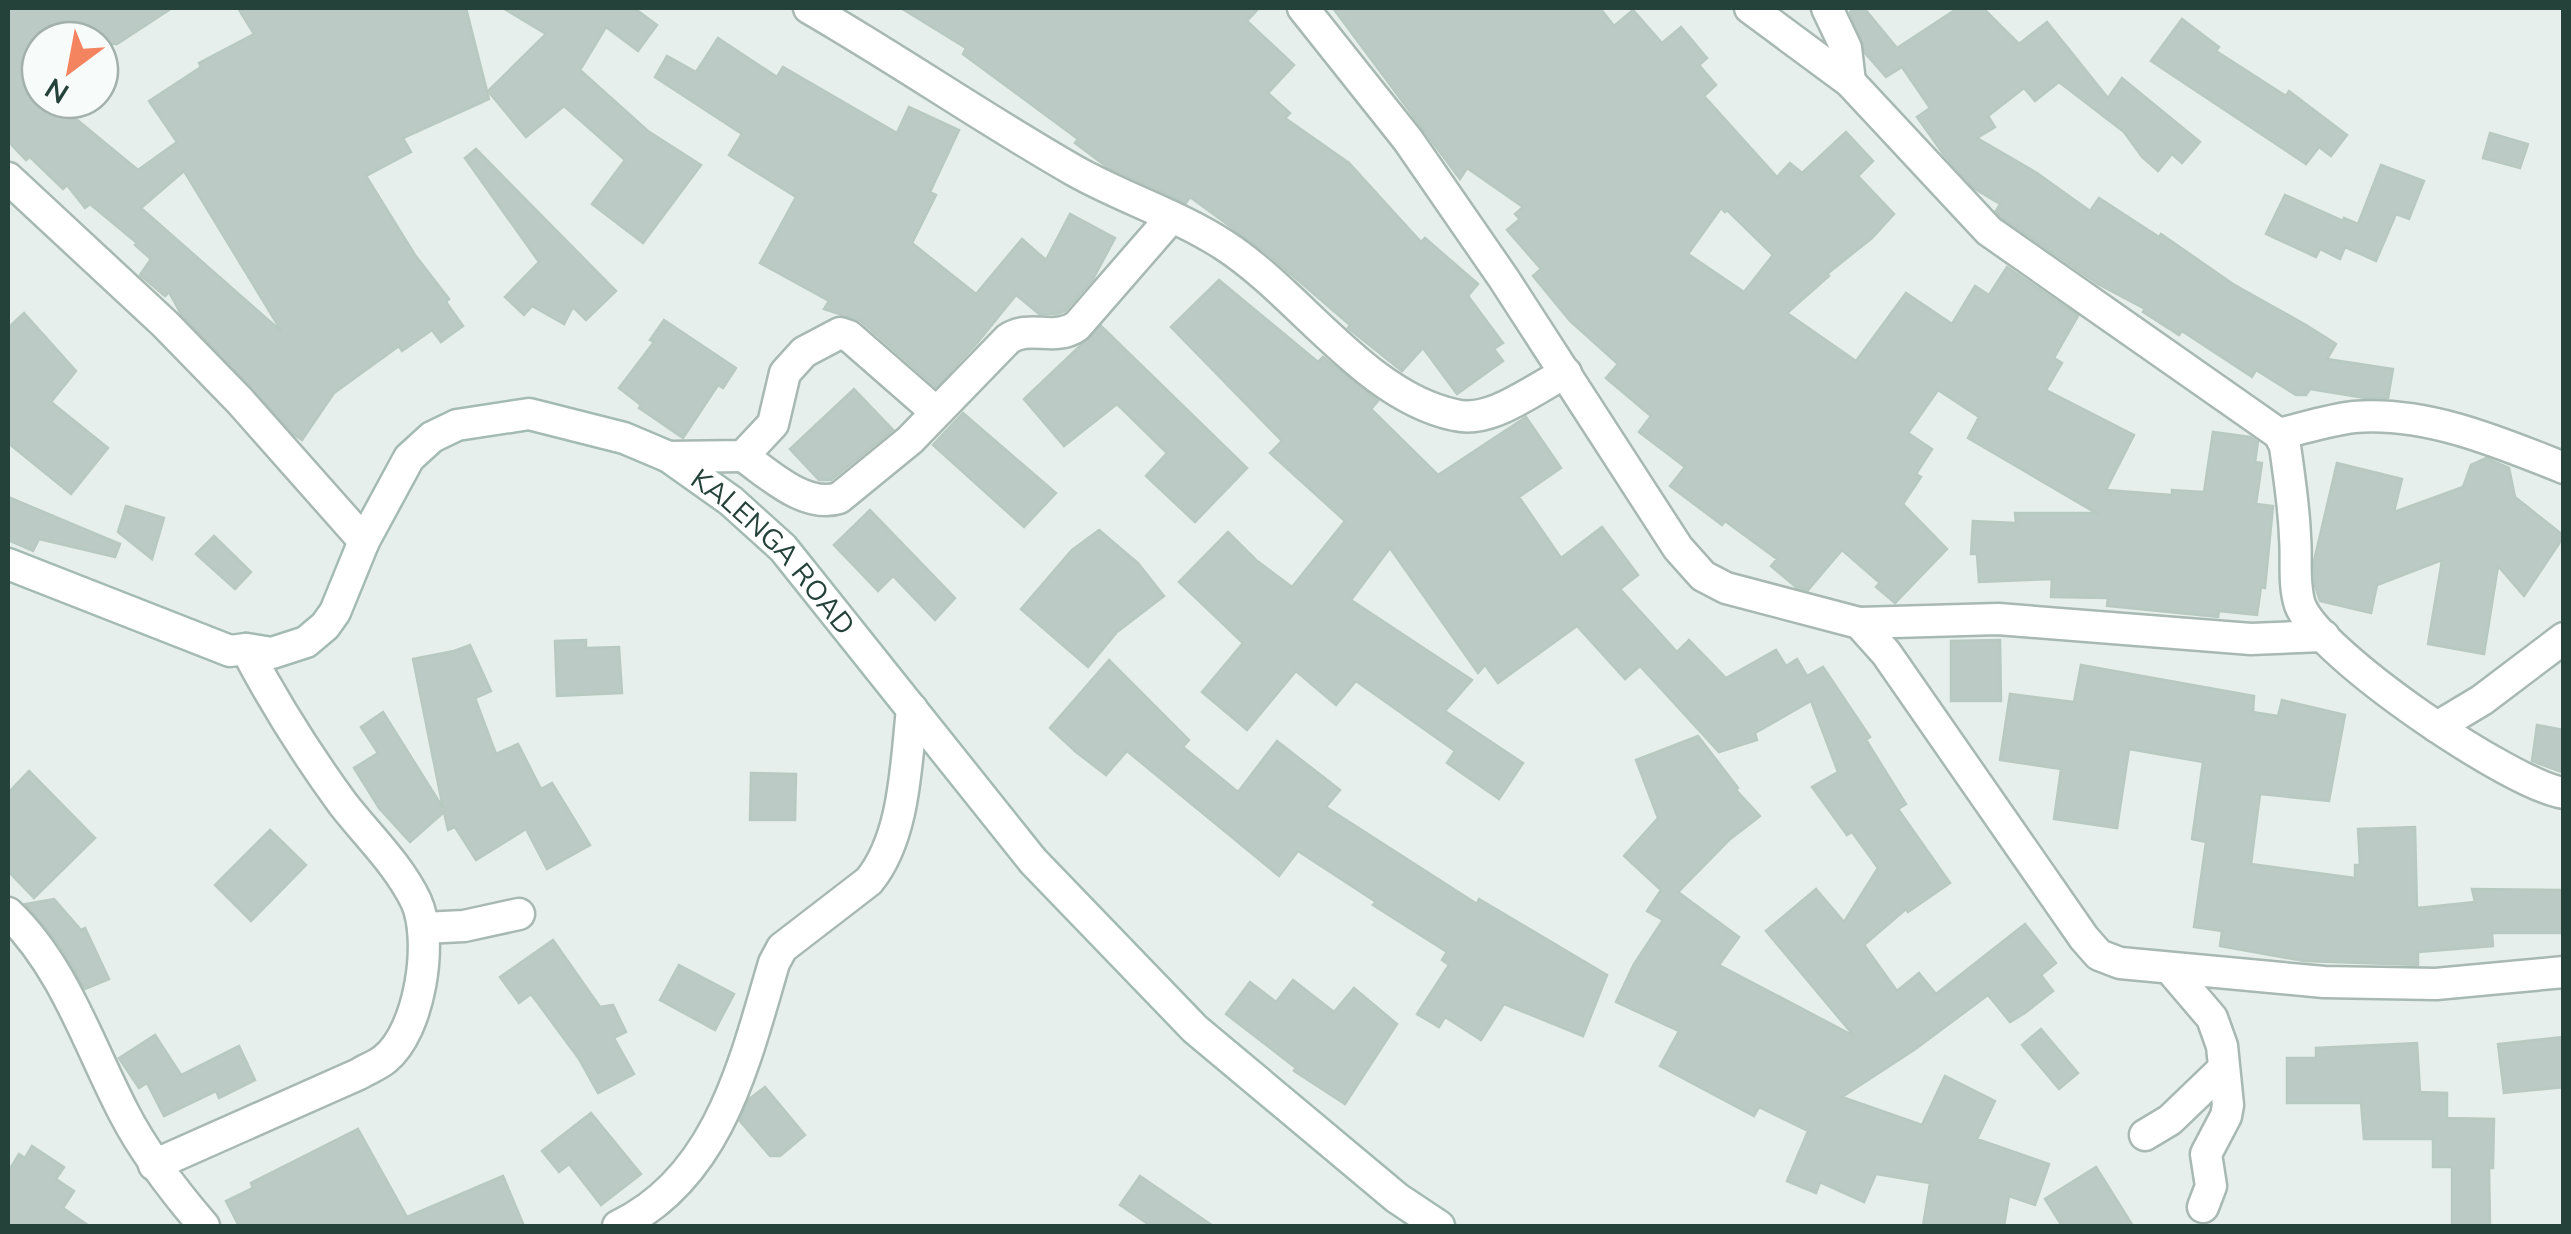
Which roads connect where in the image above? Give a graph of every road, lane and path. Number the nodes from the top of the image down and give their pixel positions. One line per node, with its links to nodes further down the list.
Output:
1 (809, 8): 9 (street)
2 (1303, 8): 10 (street)
3 (1750, 8): 6 (street)
4 (1804, 8): 6 (street)
5 (1827, 8): 7 (street)
6 (1792, 37): 7 (street)
7 (1850, 82): 12 (street)
8 (8, 178): 16 (street)
9 (1170, 218): 10 (street); 11 (street)
10 (1566, 373): 18 (street)
11 (936, 412): 14 (street); 14 (street)
12 (2279, 434): 15 (street); 19 (street)
13 (669, 456): 14 (street); 16 (street, KALENGA ROAD); 22 (street, KALENGA ROAD)
14 (743, 456)
15 (2564, 468)
16 (364, 541): 21 (street, KALENGA ROAD)
17 (8, 564): 21 (street, KALENGA ROAD)
18 (1859, 623): 19 (street); 28 (street)
19 (2324, 636): 23 (street)
20 (2564, 638): 23 (street)
21 (246, 649): 27 (street)
22 (912, 709): 35 (street); 36 (street, KALENGA ROAD)
23 (2437, 728): 24 (street)
24 (2564, 792)
25 (8, 913): 32 (street)
26 (520, 914): 27 (street)
27 (423, 928): 32 (street)
28 (2171, 970): 29 (street); 30 (street)
29 (2564, 972)
30 (2224, 1070): 31 (street); 33 (street)
31 (2145, 1135)
32 (154, 1165): 34 (street)
33 (2203, 1207)
34 (204, 1226)
35 (618, 1226)
36 (1439, 1226)

